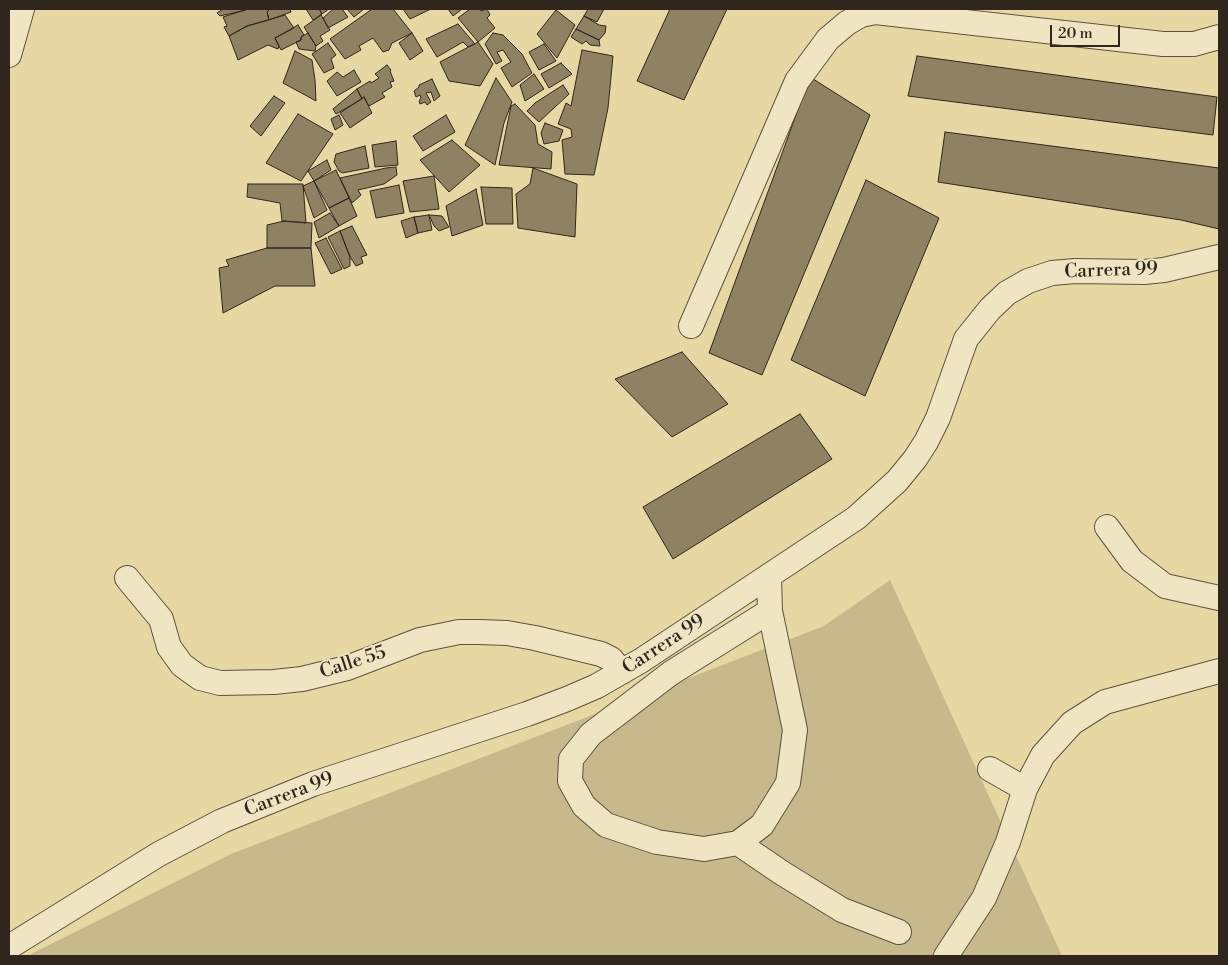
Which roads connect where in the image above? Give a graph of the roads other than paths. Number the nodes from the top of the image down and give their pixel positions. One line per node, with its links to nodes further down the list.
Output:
1 (22, 9): 3 (street)
2 (1219, 37): 5 (street)
3 (9, 55)
4 (1219, 257): 7 (street, Carrera 99)
5 (691, 326)
6 (1107, 526): 9 (street)
7 (769, 576): 10 (street); 12 (street, Carrera 99)
8 (127, 578): 12 (street, Calle 55)
9 (1219, 598)
10 (770, 611): 15 (street); 15 (street)
11 (1219, 671): 14 (street)
12 (622, 672): 17 (street, Carrera 99)
13 (990, 769): 14 (street)
14 (1025, 789): 18 (street)
15 (738, 843): 16 (street)
16 (899, 932)
17 (15, 939)
18 (946, 956)

